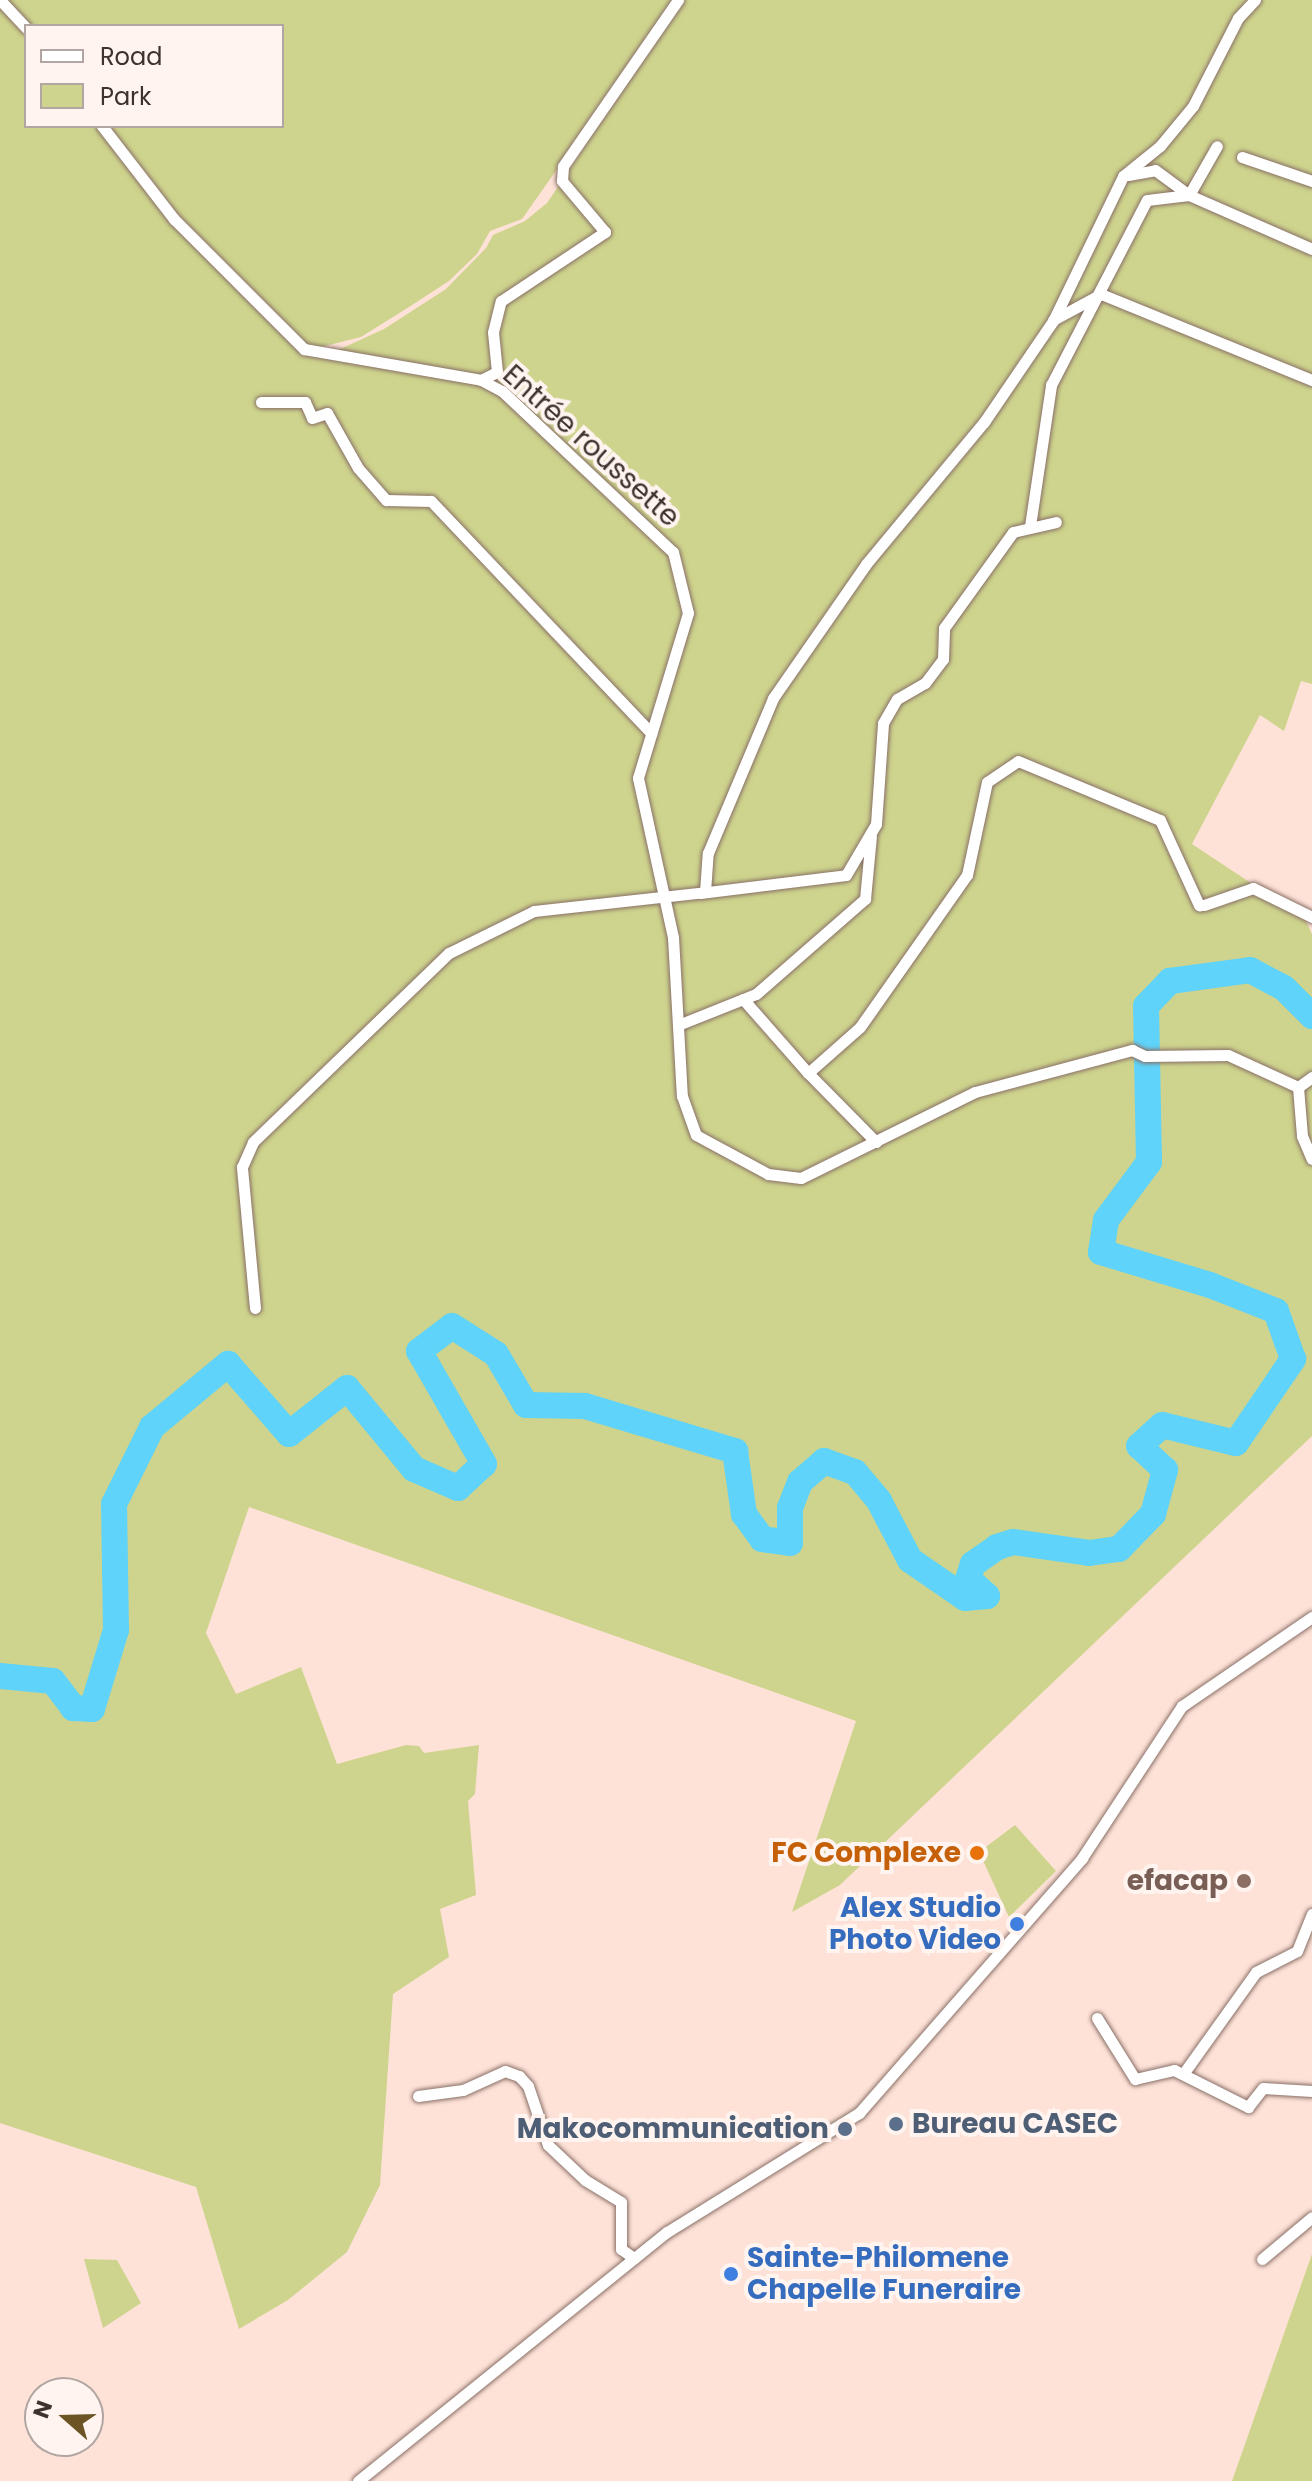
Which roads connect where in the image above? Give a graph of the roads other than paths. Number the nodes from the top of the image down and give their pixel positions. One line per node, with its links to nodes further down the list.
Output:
1 (678, 0): 14 (street)
2 (1255, 0): 8 (street)
3 (1, 1): 4 (street)
4 (24, 26)
5 (104, 128): 14 (street, Entrée roussette)
6 (1217, 146): 10 (street)
7 (1242, 157): 9 (street)
8 (1123, 176): 10 (street); 13 (street)
9 (1312, 181)
10 (1189, 195): 11 (street); 12 (street)
11 (1312, 249)
12 (1101, 294): 13 (street); 15 (street); 18 (street)
13 (1053, 321): 21 (street)
14 (481, 380): 19 (street, Entrée roussette)
15 (1312, 380)
16 (261, 402): 19 (street)
17 (1056, 522): 18 (street)
18 (1030, 526): 20 (street)
19 (651, 733): 22 (street, Entrée roussette)
20 (872, 830): 21 (street); 24 (street)
21 (699, 893): 22 (street)
22 (662, 898): 25 (street, Entrée roussette); 31 (street)
23 (1312, 917): 26 (street)
24 (743, 999): 25 (street); 26 (street)
25 (678, 1025): 29 (street, Entrée roussette)
26 (808, 1073): 29 (street)
27 (1312, 1077): 28 (street)
28 (1298, 1087): 29 (street, Entrée roussette); 30 (street)
29 (876, 1142)
30 (1312, 1159)
31 (255, 1308)
32 (1312, 1617): 39 (street)
33 (1312, 1914): 35 (street)
34 (1097, 2018): 35 (street)
35 (1183, 2074): 36 (street)
36 (1312, 2091)
37 (418, 2096): 39 (street)
38 (1312, 2217): 40 (street)
39 (634, 2258): 41 (street)
40 (1262, 2259)
41 (358, 2481)

